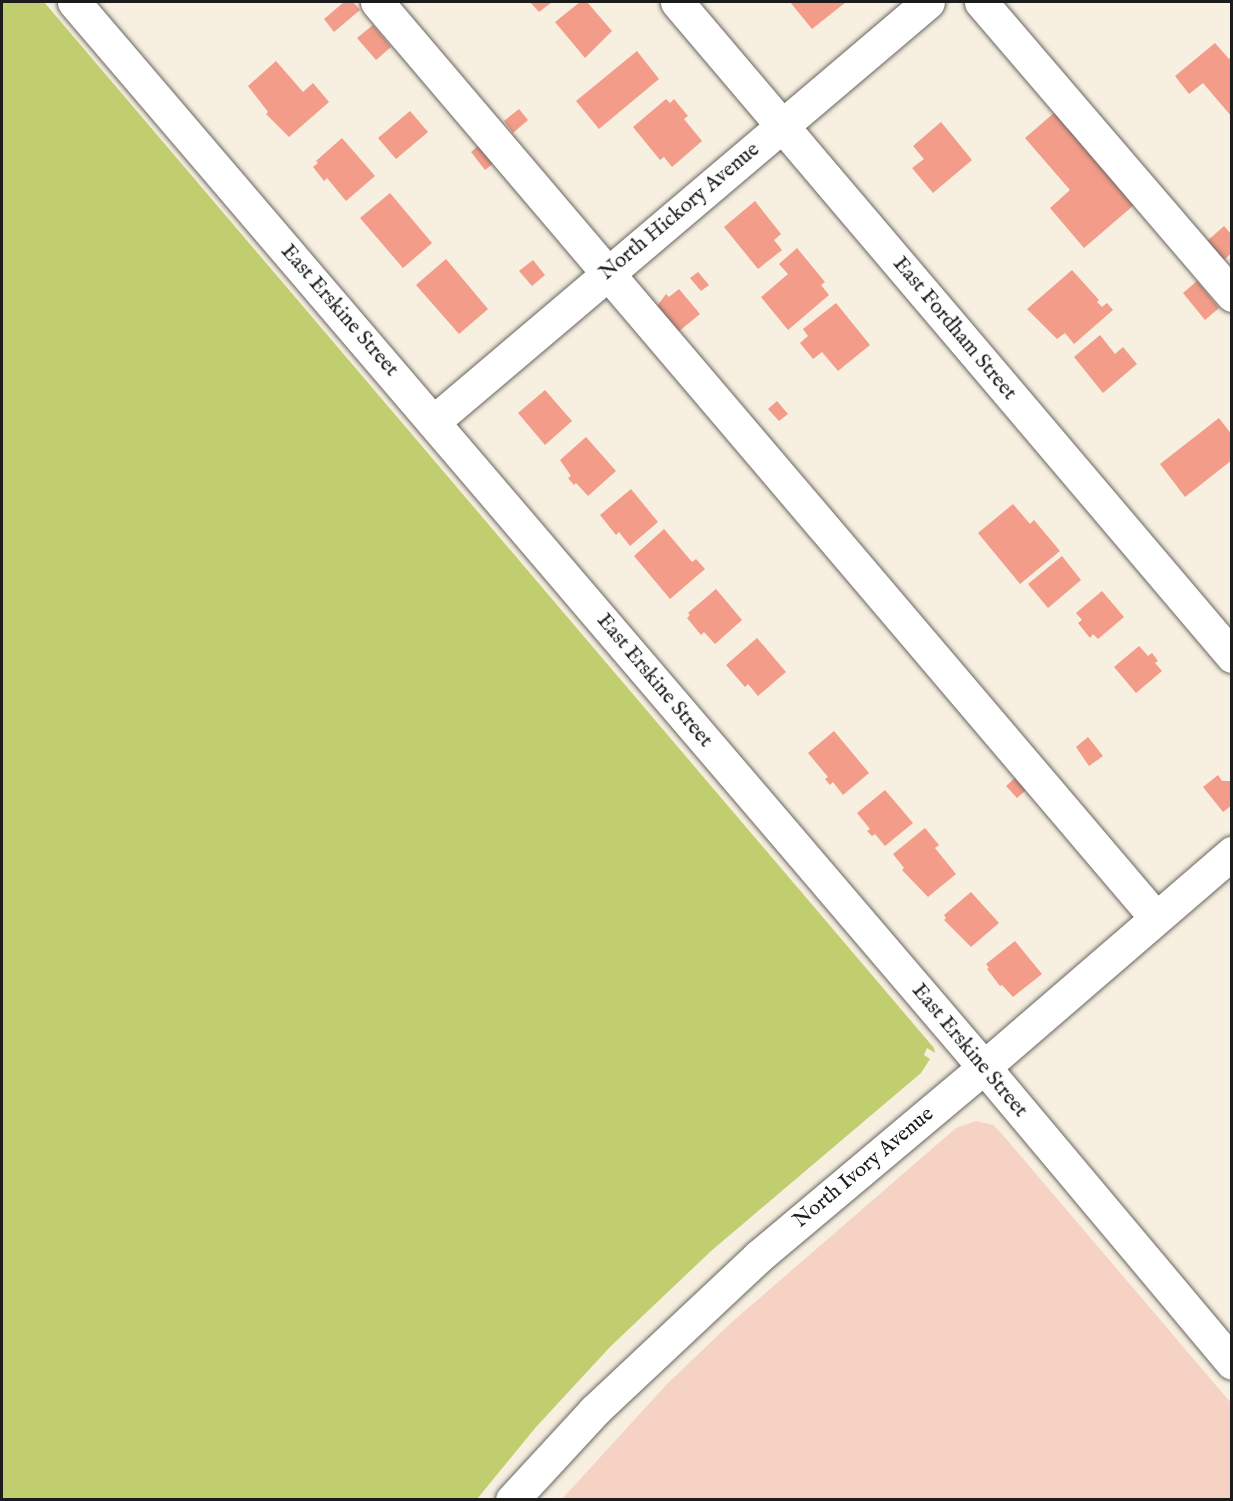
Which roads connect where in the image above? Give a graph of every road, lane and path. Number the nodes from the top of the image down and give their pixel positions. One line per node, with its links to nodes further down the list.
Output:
1 (74, 2): 9 (street, East Erskine Street)
2 (376, 2): 7 (street)
3 (677, 2): 6 (street, East Fordham Street)
4 (928, 2): 6 (street, North Hickory Avenue)
5 (981, 2): 8 (street)
6 (782, 125): 7 (street, North Hickory Avenue); 10 (street, East Fordham Street)
7 (608, 273): 9 (street, North Hickory Avenue); 12 (street)
8 (1232, 296)
9 (433, 422): 13 (street, East Erskine Street)
10 (1232, 656)
11 (1232, 853): 12 (street, North Ivory Avenue)
12 (1156, 918): 13 (street, North Ivory Avenue)
13 (984, 1067): 14 (street, East Erskine Street); 15 (street, North Ivory Avenue)
14 (1232, 1363)
15 (512, 1500)

